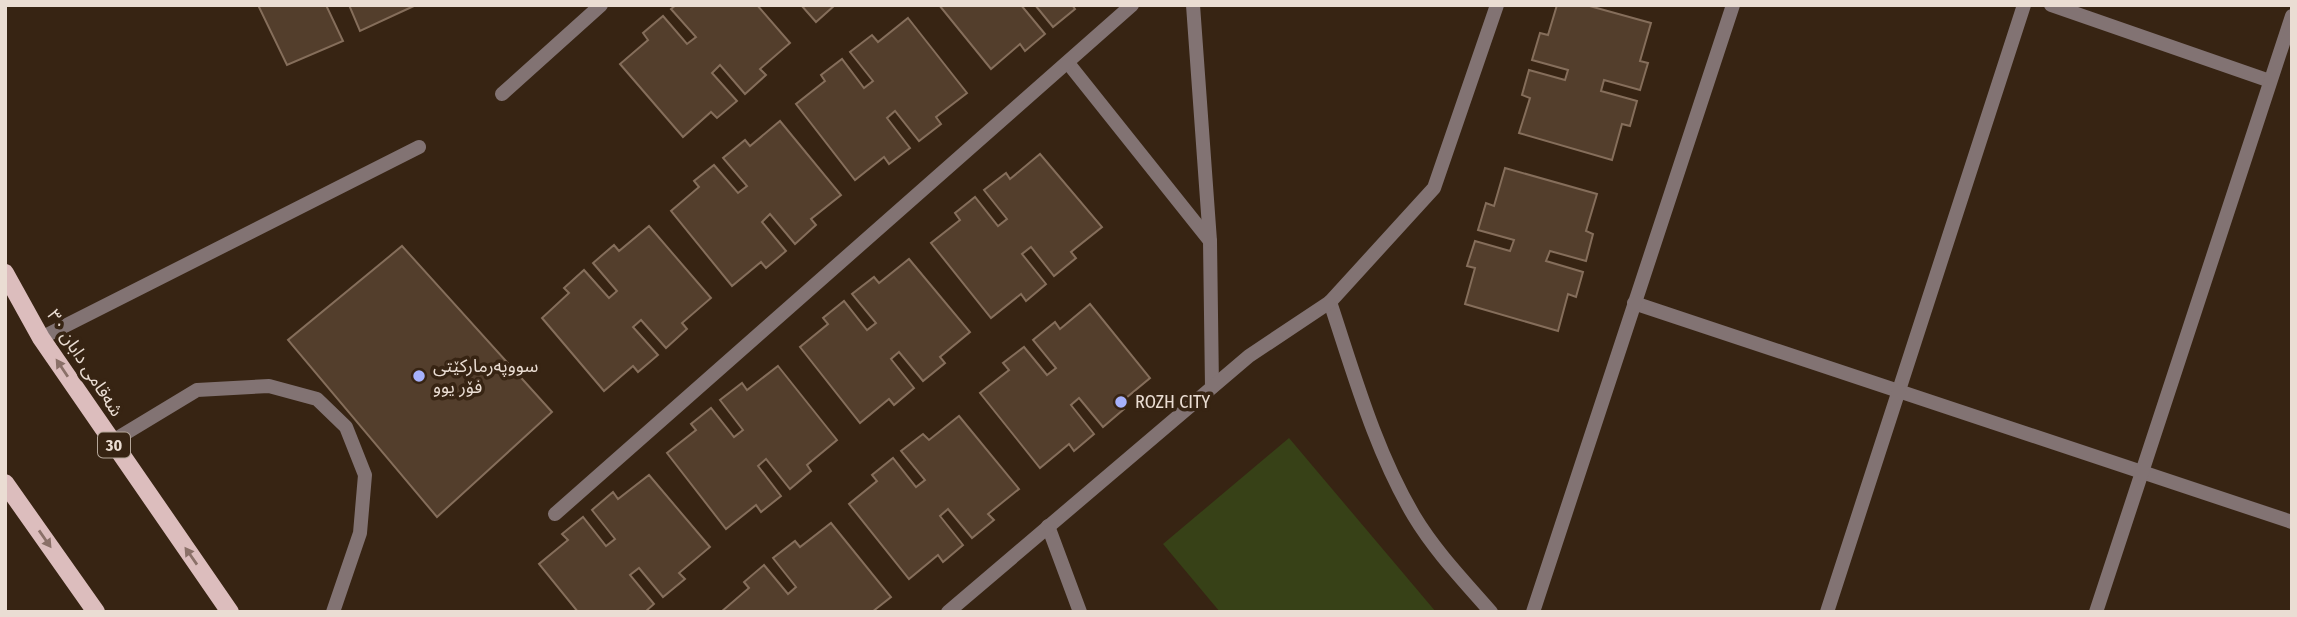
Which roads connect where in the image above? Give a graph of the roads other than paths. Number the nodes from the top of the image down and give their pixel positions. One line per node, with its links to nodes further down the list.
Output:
1 (601, 5): 11 (street)
2 (1132, 5): 9 (street)
3 (1193, 5): 13 (street)
4 (1497, 5): 15 (street)
5 (1733, 5): 16 (street)
6 (2024, 5): 19 (street)
7 (2050, 5): 10 (street)
8 (2292, 16): 10 (street)
9 (1068, 63): 13 (street); 23 (street)
10 (2270, 81): 21 (street)
11 (502, 94)
12 (419, 146): 17 (street)
13 (1210, 242): 18 (street)
14 (5, 273): 17 (main road, شەقامی دابان ٣٠ / 30)
15 (1330, 302): 18 (street); 31 (street)
16 (1634, 303): 19 (street); 32 (street)
17 (41, 338): 20 (main road, شەقامی دابان ٣٠ / 30, one-way to 17)
18 (1212, 387): 25 (street)
19 (1898, 391): 21 (street); 33 (street)
20 (111, 442): 27 (main road, شەقامی دابان ٣٠ / 30, one-way to 20); 28 (street)
21 (2142, 472): 24 (street); 34 (street)
22 (5, 483): 26 (main road, one-way to 26)
23 (555, 514)
24 (2292, 522)
25 (1048, 526): 29 (street); 30 (street)
26 (96, 612)
27 (230, 612)
28 (333, 612)
29 (948, 612)
30 (1080, 612)
31 (1491, 612)
32 (1533, 612)
33 (1827, 612)
34 (2096, 612)

